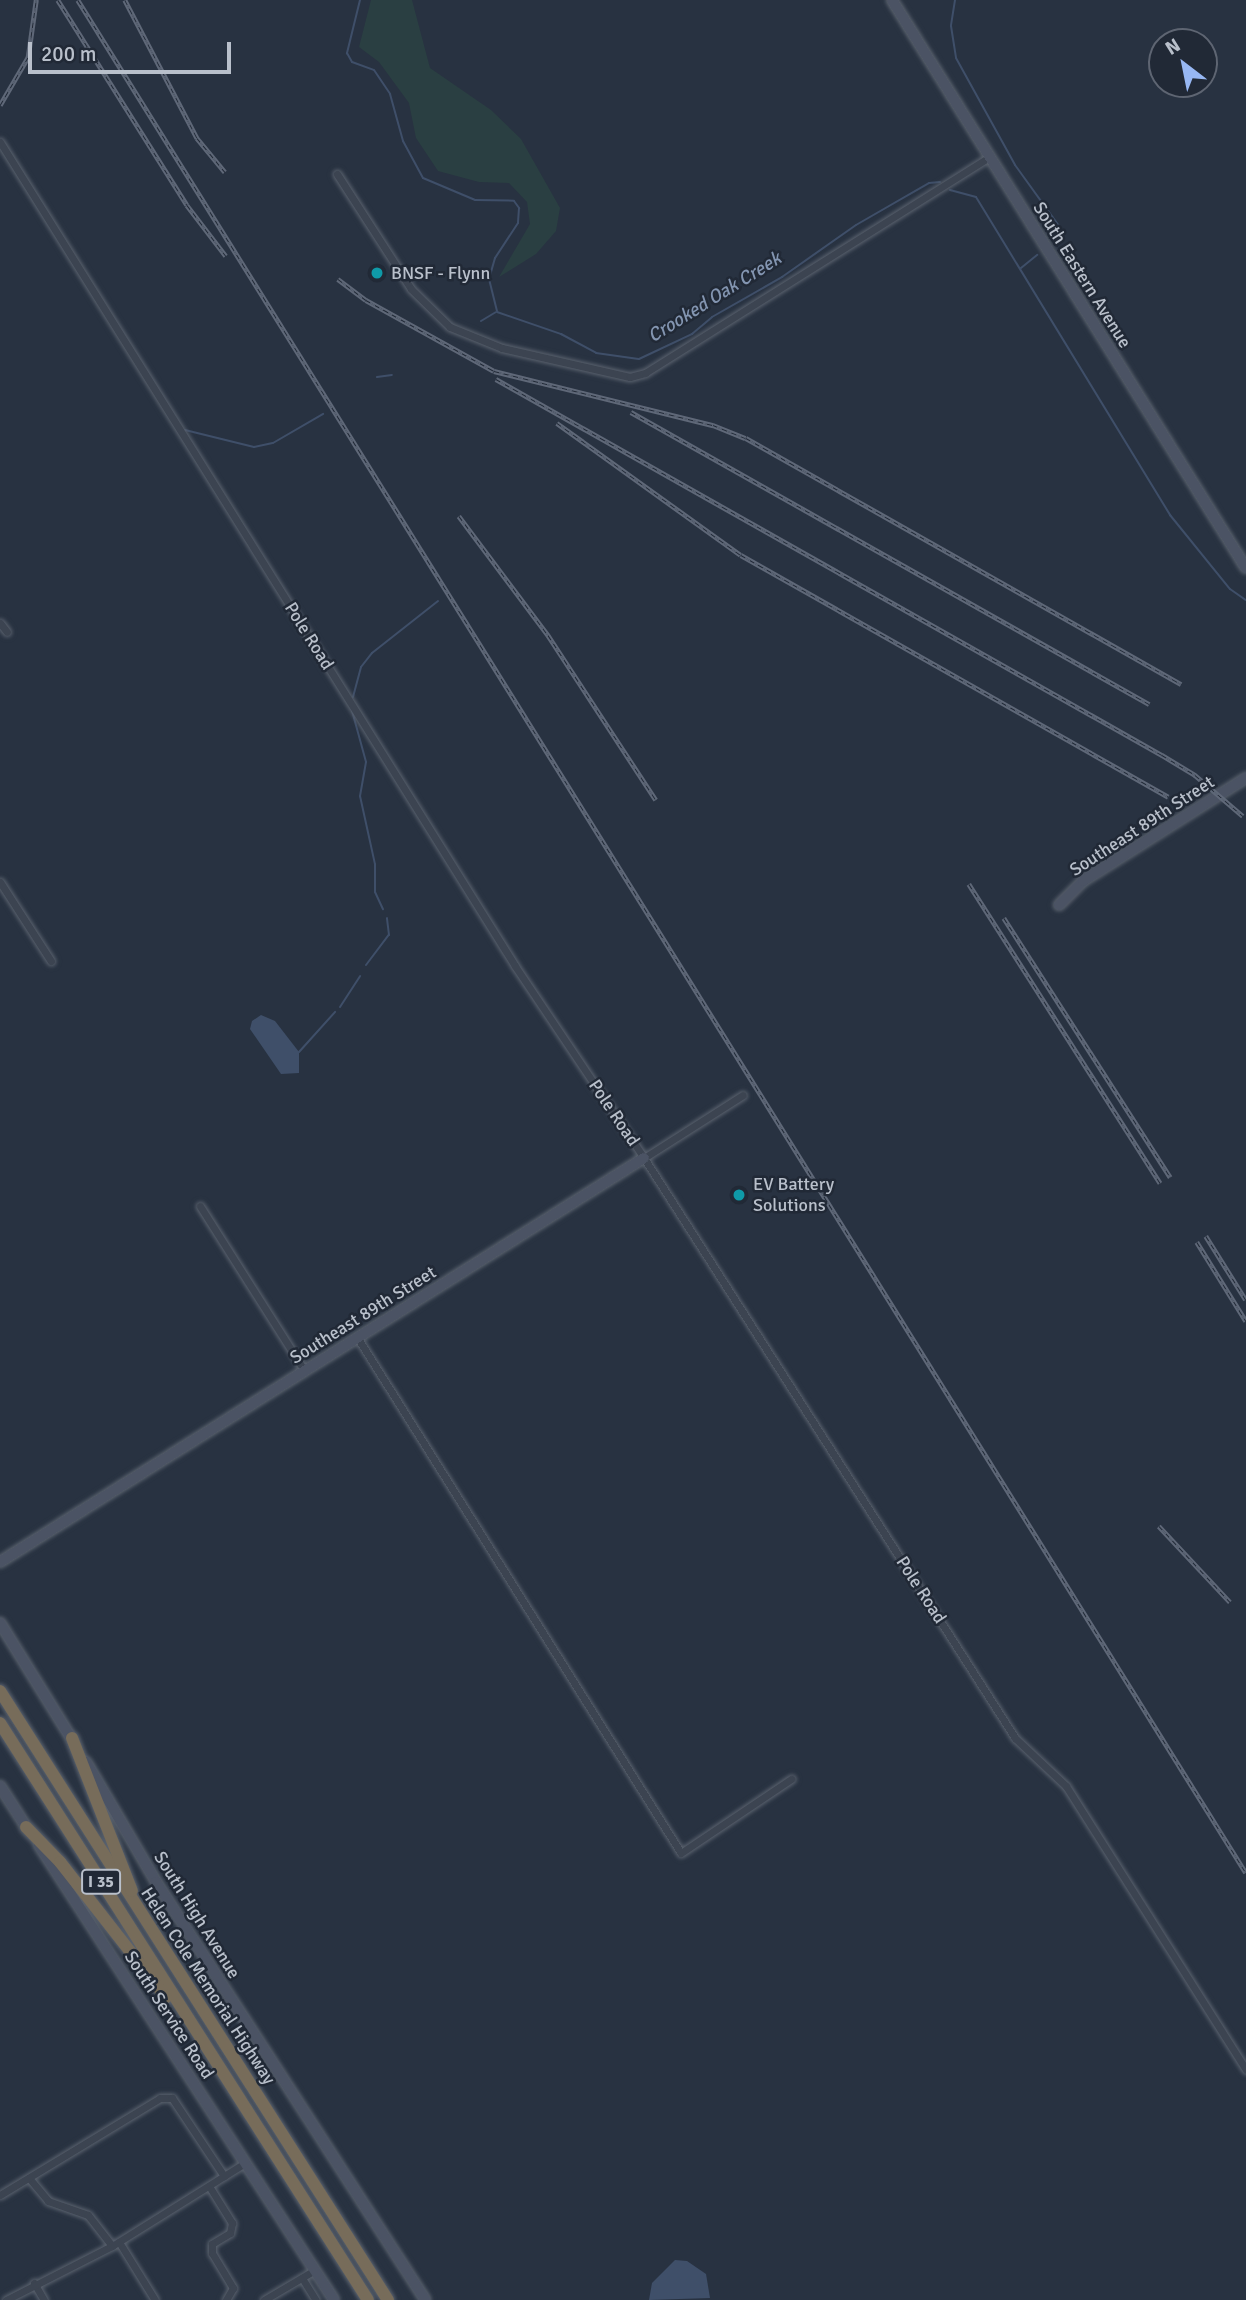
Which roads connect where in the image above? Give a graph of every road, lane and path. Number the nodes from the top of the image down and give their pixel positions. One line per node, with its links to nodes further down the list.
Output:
1 (892, 0): 3 (main road, South Eastern Avenue)
2 (0, 142): 13 (street, Pole Road)
3 (990, 157): 4 (street); 5 (main road, South Eastern Avenue)
4 (337, 174)
5 (1246, 568)
6 (0, 623): 7 (street)
7 (7, 632)
8 (1246, 778): 10 (main road, Southeast 89th Street)
9 (0, 882): 11 (street)
10 (1059, 905)
11 (51, 961)
12 (743, 1095): 13 (street, Southeast 89th Street)
13 (644, 1158): 15 (main road, Southeast 89th Street); 27 (street, Pole Road)
14 (200, 1206): 16 (street)
15 (357, 1337): 16 (main road, Southeast 89th Street); 22 (street)
16 (304, 1370): 17 (main road, Southeast 89th Street)
17 (0, 1562)
18 (0, 1623): 21 (main road, South High Avenue)
19 (0, 1691): 25 (highway, Helen Cole Memorial Highway / I 35)
20 (0, 1723): 26 (highway, Helen Cole Memorial Highway / I 35)
21 (72, 1738): 25 (highway); 46 (main road, South High Avenue)
22 (791, 1779)
23 (0, 1786): 24 (main road, South Service Road)
24 (26, 1827): 26 (highway); 28 (main road, South Service Road)
25 (137, 1908): 45 (highway, Helen Cole Memorial Highway / I 35)
26 (202, 2042): 44 (highway, Helen Cole Memorial Highway / I 35)
27 (1246, 2070)
28 (245, 2163): 29 (street); 34 (main road, South Service Road)
29 (224, 2176): 30 (street); 31 (street)
30 (29, 2178): 32 (street); 33 (street)
31 (209, 2186): 33 (street); 40 (street)
32 (0, 2196)
33 (116, 2244): 36 (street); 39 (street)
34 (312, 2266): 35 (street); 43 (main road, South Service Road)
35 (302, 2278): 41 (street); 42 (street)
36 (34, 2283): 37 (street); 38 (street)
37 (6, 2300)
38 (44, 2300)
39 (155, 2300)
40 (226, 2300)
41 (264, 2300)
42 (316, 2300)
43 (334, 2300)
44 (368, 2300)
45 (388, 2300)
46 (425, 2300)

